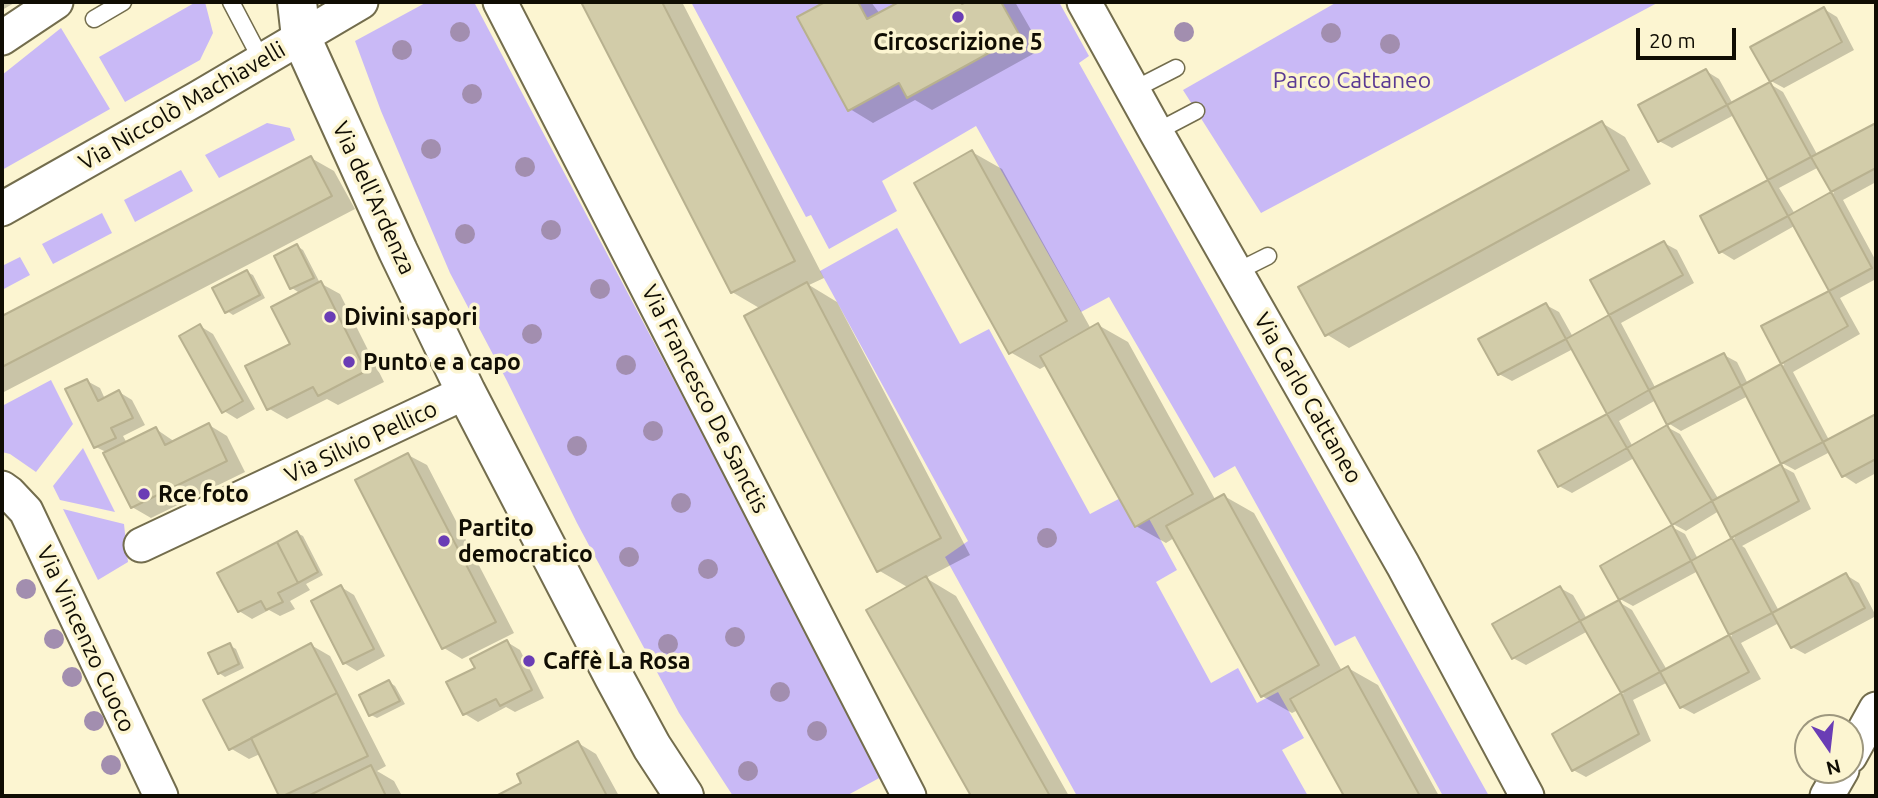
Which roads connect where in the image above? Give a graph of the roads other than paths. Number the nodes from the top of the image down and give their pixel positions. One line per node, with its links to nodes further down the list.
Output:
1 (56, 2): 9 (street)
2 (123, 2): 7 (lane)
3 (231, 2): 10 (lane)
4 (360, 2): 8 (street, Via Niccolò Machiavelli)
5 (500, 2): 25 (street, Via Francesco De Sanctis)
6 (1084, 2): 12 (street, Via Carlo Cattaneo)
7 (94, 19)
8 (299, 19): 10 (street, Via Niccolò Machiavelli); 18 (main road, Via dell'Ardenza)
9 (2, 38)
10 (262, 61): 15 (street, Via Niccolò Machiavelli)
11 (1176, 68): 12 (lane)
12 (1133, 90): 14 (street, Via Carlo Cattaneo)
13 (1196, 111): 14 (lane)
14 (1156, 132): 17 (street, Via Carlo Cattaneo)
15 (2, 209)
16 (1268, 256): 17 (lane)
17 (1236, 272): 26 (street, Via Carlo Cattaneo)
18 (466, 392): 20 (street, Via Silvio Pellico); 24 (main road, Via dell'Ardenza)
19 (2, 488): 23 (street, Via Vincenzo Cuoco)
20 (141, 545)
21 (1876, 709): 22 (street)
22 (1864, 731)
23 (161, 796)
24 (684, 796)
25 (909, 796)
26 (1527, 796)

